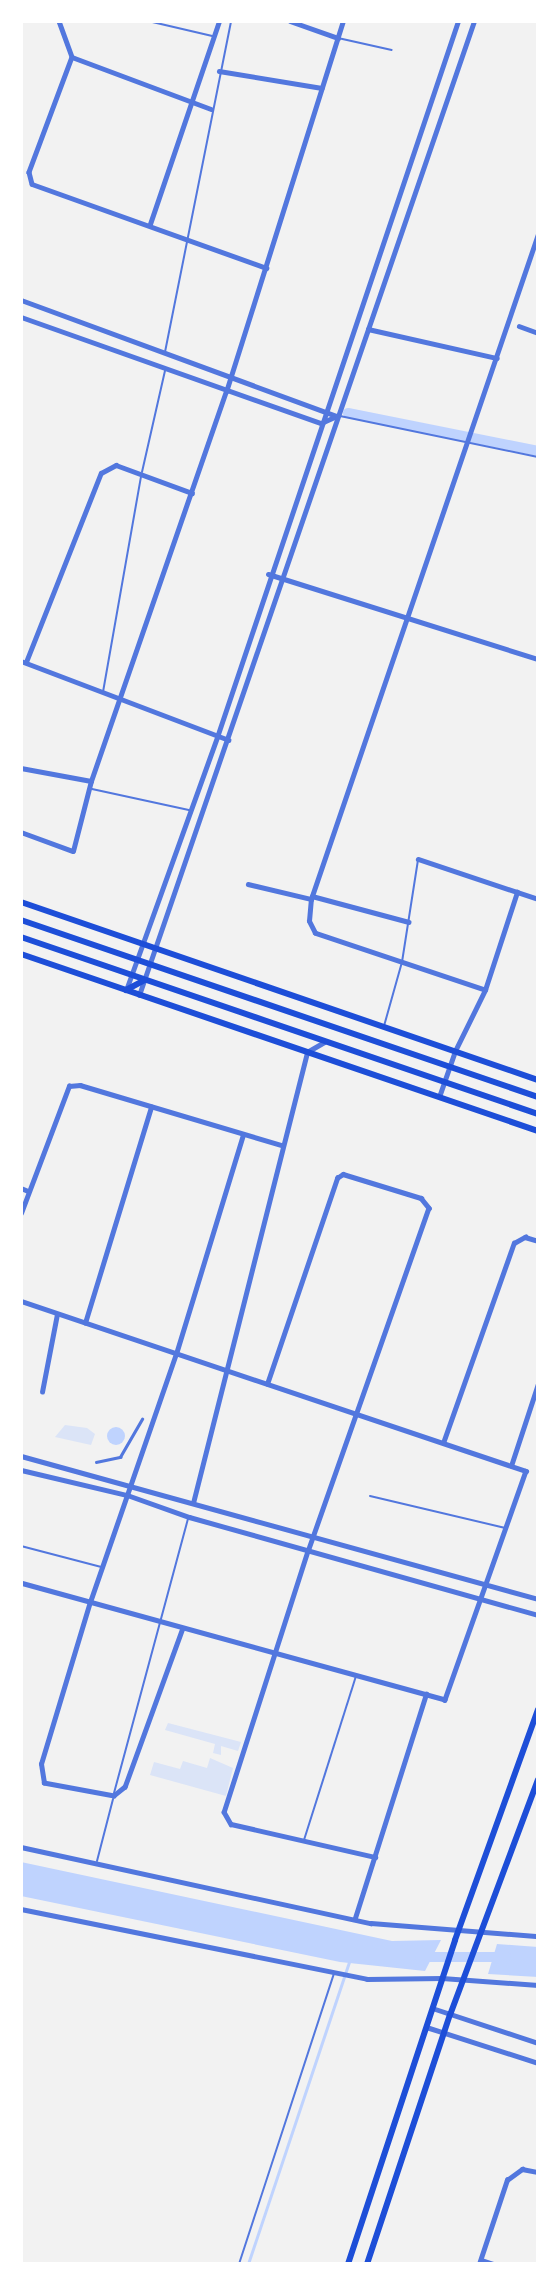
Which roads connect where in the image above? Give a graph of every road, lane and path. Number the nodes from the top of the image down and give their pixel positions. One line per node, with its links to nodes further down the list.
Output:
1 (59, 21): 12 (street)
2 (148, 21): 9 (lane)
3 (219, 21): 9 (street)
4 (230, 21): 13 (lane)
5 (290, 21): 10 (street)
6 (343, 21): 10 (street)
7 (457, 21): 31 (street)
8 (474, 21): 24 (street)
9 (214, 36): 15 (street)
10 (338, 38): 11 (lane); 14 (street)
11 (391, 50)
12 (72, 57): 15 (street); 17 (street)
13 (219, 71): 14 (street); 16 (lane)
14 (322, 88): 20 (street)
15 (188, 101): 16 (street); 17 (street)
16 (211, 109): 19 (lane)
17 (150, 224): 19 (street)
18 (538, 234): 27 (street)
19 (190, 243): 20 (street); 26 (lane)
20 (266, 268): 29 (street)
21 (21, 300): 26 (street)
22 (21, 317): 28 (street)
23 (519, 326): 25 (street)
24 (368, 329): 27 (street); 32 (street)
25 (538, 333)
26 (165, 353): 29 (street)
27 (497, 358): 34 (street)
28 (165, 371): 30 (street); 36 (lane)
29 (230, 377): 30 (street); 31 (street)
30 (226, 392): 33 (street); 37 (street)
31 (325, 408): 32 (street); 33 (street)
32 (337, 416): 33 (street); 34 (lane); 39 (street)
33 (321, 422): 38 (street)
34 (470, 443): 35 (lane); 40 (street)
35 (538, 457)
36 (141, 473): 37 (street); 42 (street); 43 (lane)
37 (192, 493): 44 (street)
38 (268, 574): 39 (street); 45 (street)
39 (282, 578): 40 (street); 46 (street)
40 (408, 619): 41 (street); 55 (street)
41 (538, 659)
42 (23, 661): 43 (street)
43 (103, 693): 44 (street)
44 (119, 698): 45 (street); 48 (street)
45 (217, 737): 46 (street); 50 (street)
46 (229, 740): 62 (street)
47 (21, 768): 48 (street)
48 (91, 781): 49 (street)
49 (91, 788): 50 (lane); 51 (street)
50 (191, 811): 61 (street)
51 (21, 832)
52 (418, 859): 54 (street); 59 (lane)
53 (248, 884): 55 (street)
54 (517, 892): 56 (street); 70 (street)
55 (312, 897): 59 (street); 65 (street)
56 (538, 899)
57 (22, 904): 61 (main road)
58 (21, 920): 64 (main road)
59 (409, 922): 65 (lane)
60 (21, 937): 67 (main road)
61 (144, 945): 62 (main road); 64 (street)
62 (155, 949): 66 (street); 72 (main road)
63 (21, 954): 69 (main road)
64 (138, 960): 66 (main road); 67 (street)
65 (402, 961): 70 (street); 72 (lane)
66 (150, 964): 68 (street); 76 (main road)
67 (132, 975): 68 (main road); 69 (street)
68 (145, 980): 69 (main road); 71 (street); 73 (main road)
69 (126, 990): 71 (main road)
70 (485, 990): 74 (street)
71 (139, 995): 75 (main road)
72 (384, 1027): 74 (main road)
73 (325, 1041): 75 (street); 78 (main road)
74 (455, 1051): 76 (street); 77 (main road)
75 (307, 1052): 80 (main road); 85 (street)
76 (450, 1067): 78 (street); 79 (main road)
77 (538, 1080)
78 (444, 1082): 80 (street); 82 (main road)
79 (538, 1097)
80 (439, 1098): 83 (main road)
81 (151, 1107): 84 (street); 87 (street); 92 (street)
82 (538, 1114)
83 (538, 1131)
84 (243, 1135): 85 (street); 93 (street)
85 (281, 1145): 94 (street)
86 (21, 1188): 87 (street)
87 (28, 1191): 88 (street)
88 (21, 1213)
89 (538, 1241): 100 (street)
90 (21, 1301): 91 (street)
91 (57, 1314): 92 (street); 97 (street)
92 (85, 1323): 93 (street)
93 (176, 1353): 94 (street); 105 (street)
94 (224, 1370): 95 (street); 108 (street)
95 (267, 1384): 98 (street); 98 (street)
96 (538, 1384): 103 (street)
97 (42, 1392)
98 (359, 1415): 100 (street); 111 (street)
99 (142, 1419): 102 (street)
100 (443, 1443): 103 (street)
101 (21, 1456): 105 (street)
102 (96, 1462)
103 (511, 1466): 110 (street)
104 (21, 1470): 106 (street)
105 (132, 1484): 106 (street); 108 (street)
106 (127, 1495): 109 (street); 114 (street)
107 (370, 1496): 110 (lane)
108 (193, 1503): 111 (street)
109 (188, 1517): 113 (street); 121 (lane)
110 (506, 1528): 116 (street)
111 (314, 1534): 113 (street); 116 (street)
112 (21, 1546): 114 (lane)
113 (308, 1551): 118 (street); 123 (street)
114 (102, 1567): 119 (street)
115 (21, 1583): 119 (street)
116 (486, 1584): 117 (street); 118 (street)
117 (538, 1599)
118 (482, 1600): 120 (street); 125 (street)
119 (90, 1602): 121 (street); 128 (street)
120 (538, 1615)
121 (161, 1621): 122 (street); 128 (lane)
122 (183, 1628): 123 (street); 128 (street)
123 (278, 1654): 124 (street); 129 (street)
124 (356, 1675): 125 (street); 129 (lane)
125 (426, 1693): 131 (street)
126 (538, 1710): 135 (main road)
127 (538, 1780): 136 (main road)
128 (114, 1796): 132 (lane)
129 (304, 1840): 131 (street)
130 (21, 1847): 132 (street)
131 (375, 1857): 134 (street)
132 (96, 1862): 134 (street)
133 (21, 1909): 138 (street)
134 (355, 1918): 135 (street)
135 (458, 1930): 136 (street); 139 (main road)
136 (482, 1931): 137 (street); 140 (main road)
137 (538, 1936)
138 (334, 1974): 139 (street); 150 (lane)
139 (442, 1978): 140 (street); 142 (main road)
140 (464, 1981): 141 (street); 143 (main road)
141 (538, 1985)
142 (432, 2008): 143 (street); 144 (main road)
143 (450, 2015): 145 (main road); 146 (street)
144 (426, 2027): 145 (street); 151 (main road)
145 (444, 2032): 147 (street); 152 (main road)
146 (538, 2043)
147 (538, 2063)
148 (538, 2172): 149 (street)
149 (480, 2262): 153 (street)
150 (239, 2264)
151 (348, 2264)
152 (367, 2264)
153 (493, 2264)

